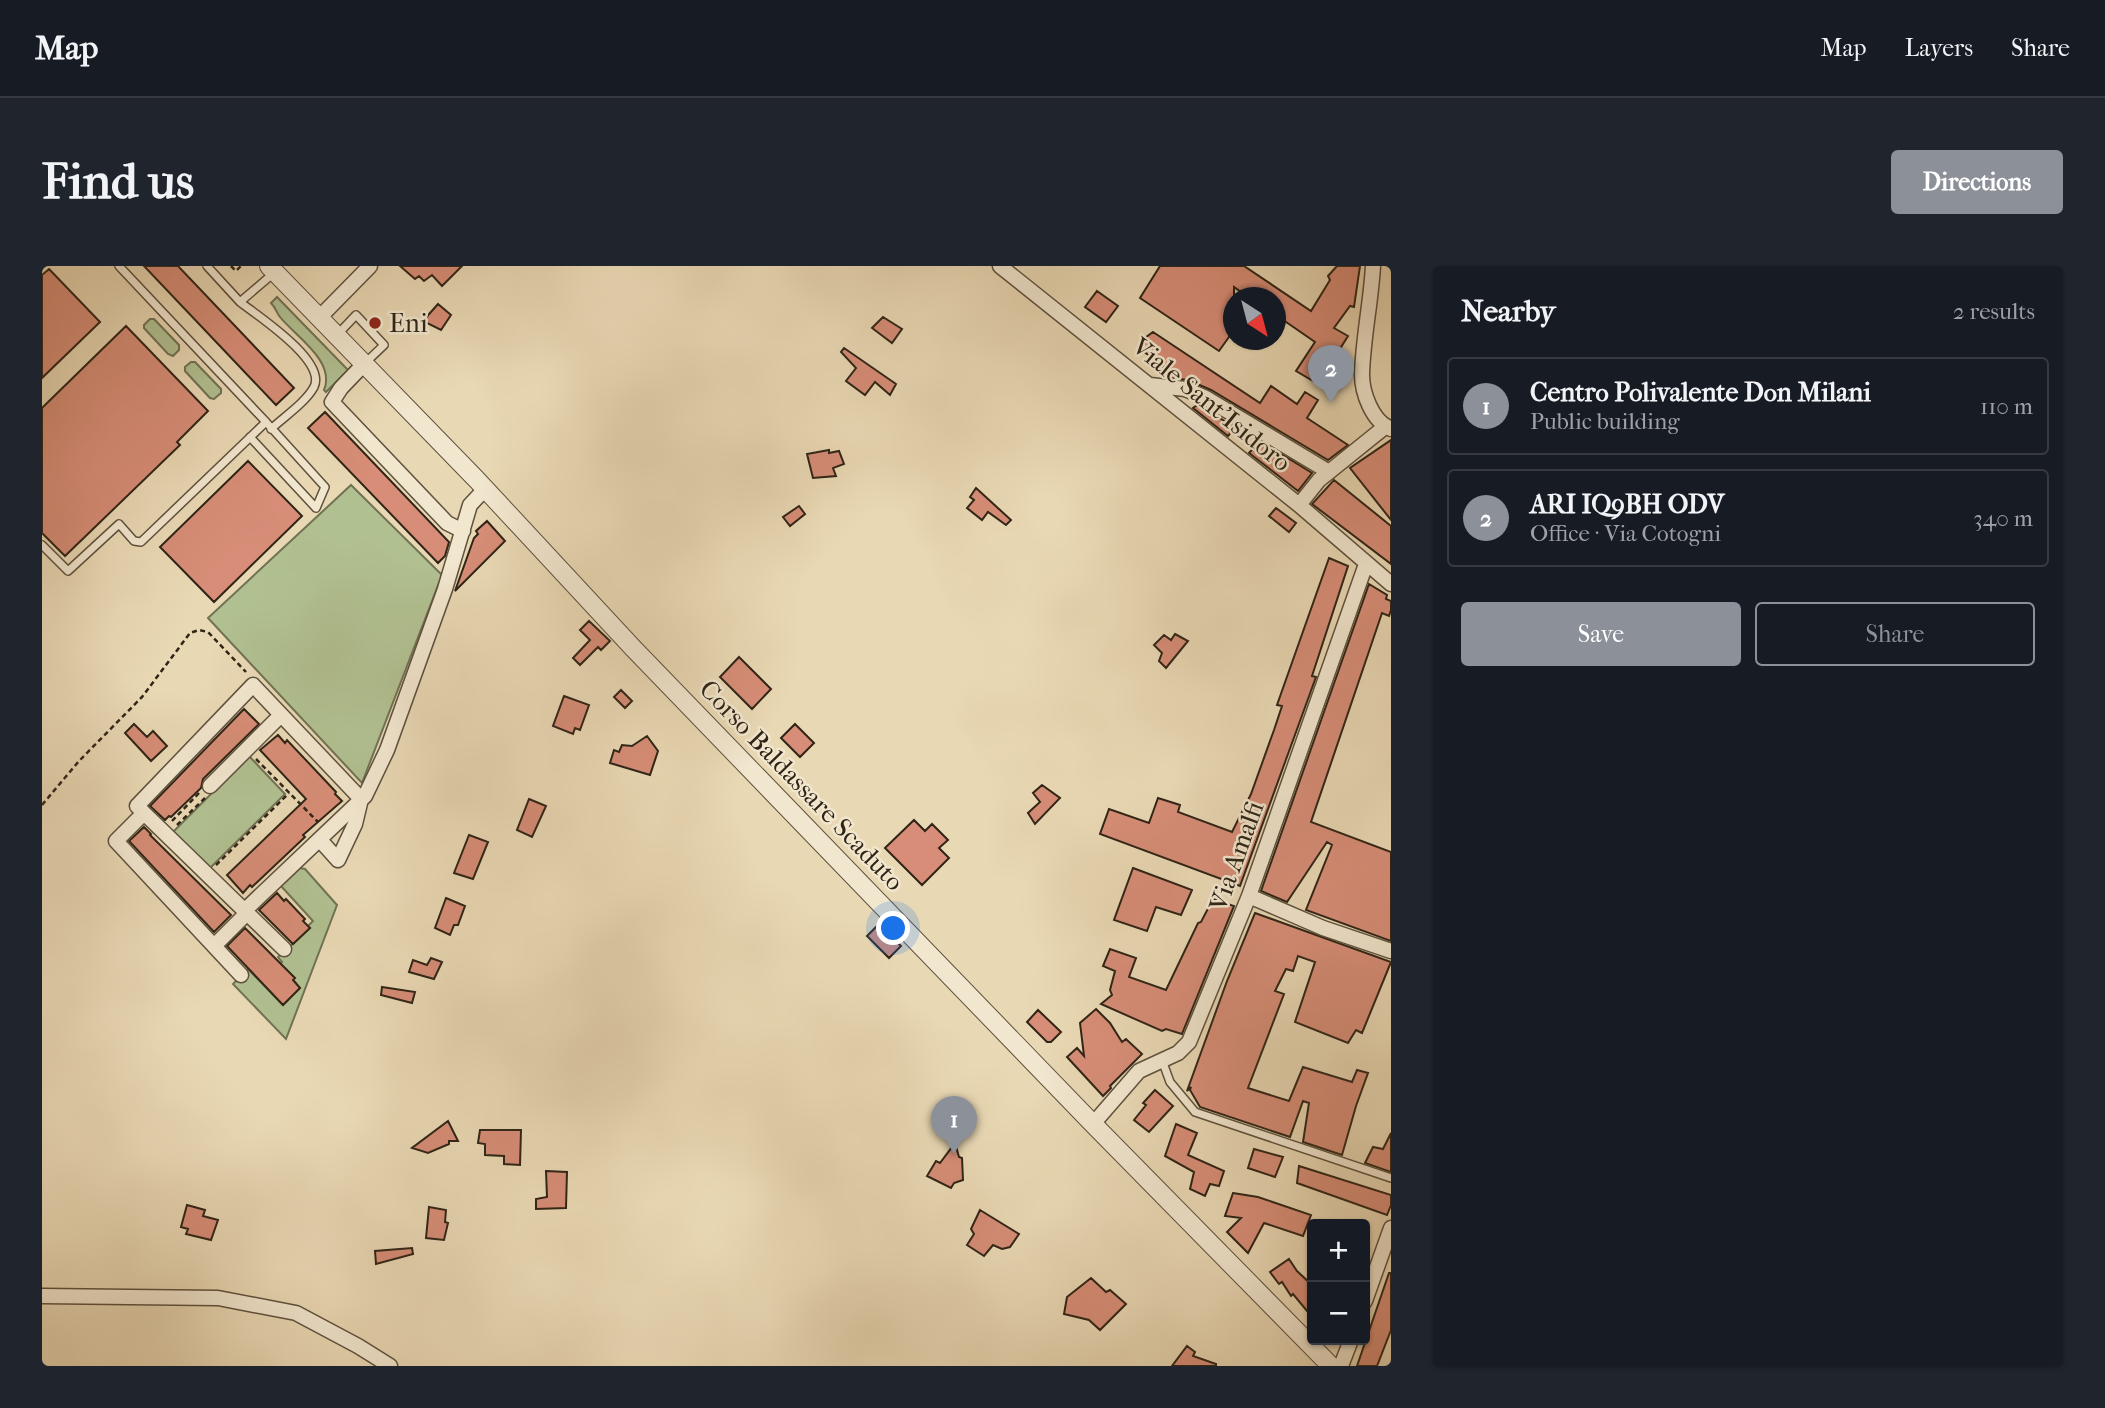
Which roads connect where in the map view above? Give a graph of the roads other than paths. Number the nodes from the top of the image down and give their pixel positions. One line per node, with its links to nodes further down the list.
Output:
1 (119, 266): 12 (lane)
2 (207, 266): 7 (lane)
3 (370, 266): 8 (street)
4 (1000, 266): 11 (street, Viale Sant'Isidoro)
5 (1373, 266): 13 (street)
6 (272, 269): 7 (lane); 8 (street, Corso Baldassare Scaduto)
7 (240, 302): 12 (lane)
8 (320, 318): 9 (street, Corso Baldassare Scaduto)
9 (336, 335): 10 (street, Corso Baldassare Scaduto); 10 (lane)
10 (364, 364): 16 (street, Corso Baldassare Scaduto); 18 (street)
11 (1150, 385): 15 (street); 17 (street, Viale Sant'Isidoro)
12 (269, 425): 14 (lane); 14 (lane)
13 (1388, 428): 15 (street)
14 (250, 437): 19 (lane)
15 (1329, 472): 17 (street)
16 (485, 489): 18 (street); 34 (street, Corso Baldassare Scaduto)
17 (1299, 505): 20 (street, Viale Sant'Isidoro)
18 (463, 531): 24 (street)
19 (42, 545)
20 (1366, 564): 21 (street, Viale Sant'Isidoro); 27 (street, Via Amalfi)
21 (1391, 584)
22 (281, 715): 23 (street); 24 (street); 25 (street)
23 (207, 790)
24 (361, 799): 26 (street); 26 (street)
25 (144, 813): 28 (street); 29 (street)
26 (320, 840): 28 (street)
27 (1249, 896): 31 (street); 33 (street, Via Amalfi)
28 (246, 912): 29 (street); 30 (street)
29 (214, 946): 32 (street)
30 (284, 949)
31 (1391, 951)
32 (241, 975)
33 (1162, 1060): 34 (street, Via Amalfi); 35 (lane)
34 (1093, 1124): 41 (street, Corso Baldassare Scaduto)
35 (1391, 1178)
36 (1391, 1228): 37 (street)
37 (1370, 1287)
38 (42, 1296): 40 (street)
39 (1349, 1345): 42 (street)
40 (390, 1366)
41 (1331, 1366)
42 (1341, 1366)

